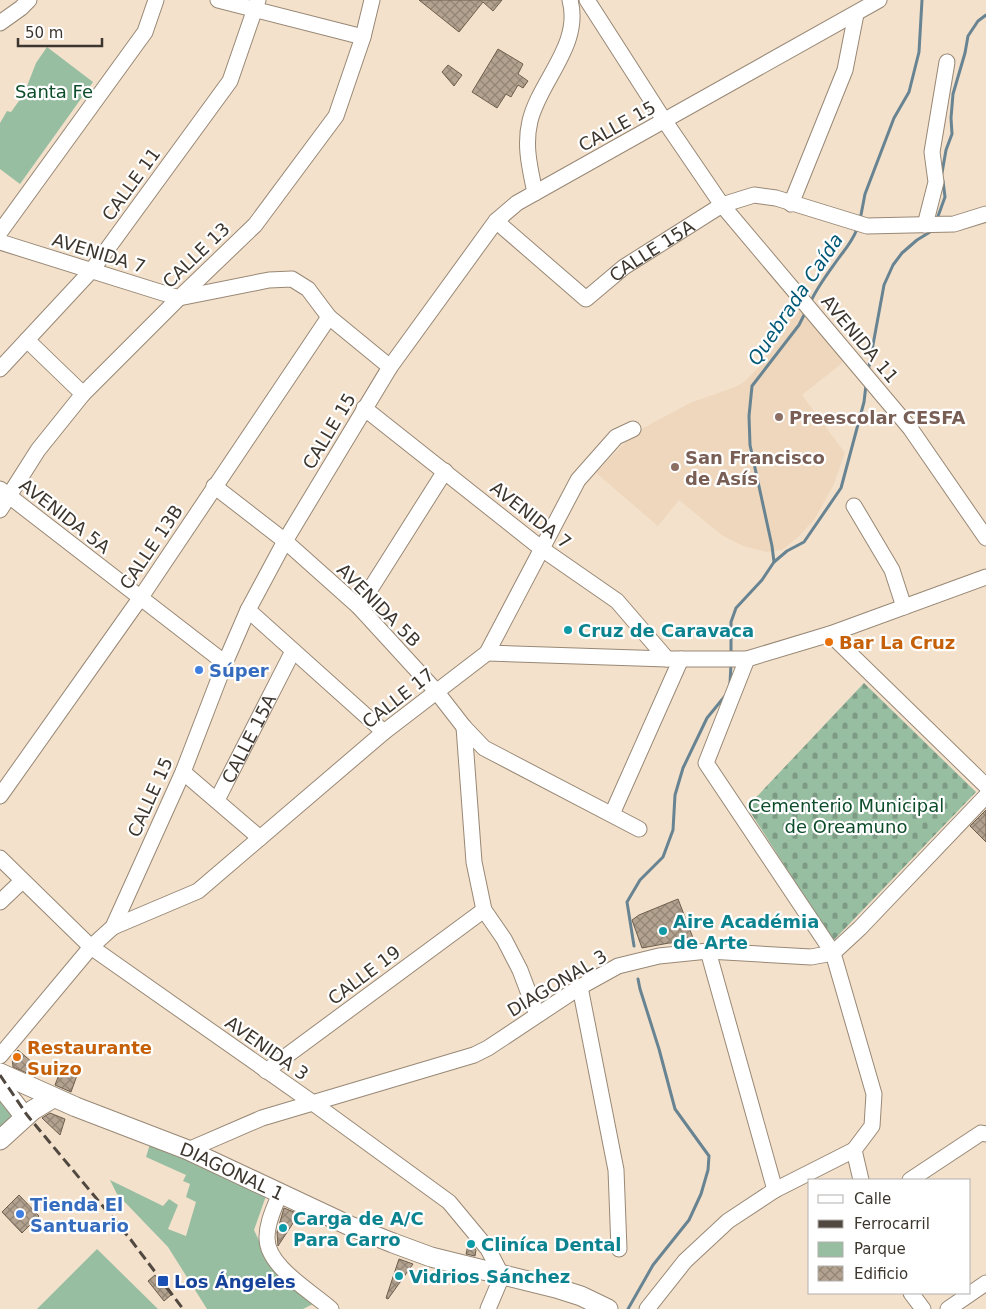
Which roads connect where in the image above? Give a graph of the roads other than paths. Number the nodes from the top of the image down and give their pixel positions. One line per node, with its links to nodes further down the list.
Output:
1 (29, 0): 10 (street)
2 (156, 0): 20 (street)
3 (218, 0): 8 (street)
4 (372, 0): 11 (street, CALLE 13)
5 (570, 0): 14 (street)
6 (587, 0): 13 (street, AVENIDA 11)
7 (879, 0): 9 (street, CALLE 15)
8 (256, 4): 11 (street); 22 (street, CALLE 11)
9 (856, 14): 13 (street, CALLE 15); 15 (street)
10 (0, 23)
11 (363, 37): 23 (street, CALLE 13)
12 (947, 62): 19 (street)
13 (664, 120): 14 (street, CALLE 15); 16 (street, AVENIDA 11)
14 (535, 193): 18 (street, CALLE 15)
15 (791, 204): 16 (street, CALLE 15A); 19 (street, CALLE 15A)
16 (722, 205): 18 (street, CALLE 15A); 36 (street, AVENIDA 11)
17 (986, 214): 19 (street, CALLE 15A)
18 (496, 221): 26 (street, CALLE 15)
19 (926, 225)
20 (0, 232)
21 (0, 242): 22 (street, AVENIDA 7)
22 (92, 270): 23 (street, AVENIDA 7); 25 (street, CALLE 11)
23 (179, 298): 24 (street, AVENIDA 7); 28 (street, CALLE 13)
24 (328, 317): 26 (street, AVENIDA 7); 32 (street, CALLE 13B)
25 (27, 340): 27 (street, CALLE 11); 28 (street)
26 (390, 367): 29 (street, CALLE 15)
27 (0, 369)
28 (83, 394): 33 (street, CALLE 13)
29 (364, 408): 31 (street, AVENIDA 7); 37 (street, CALLE 15)
30 (632, 429): 38 (street, CALLE 17)
31 (445, 471): 38 (street, AVENIDA 7); 41 (street)
32 (214, 486): 37 (street, AVENIDA 5B); 40 (street, CALLE 13B)
33 (4, 492): 35 (street, CALLE 13); 40 (street, AVENIDA 5A)
34 (854, 506): 42 (street)
35 (0, 510)
36 (986, 538)
37 (285, 541): 41 (street, AVENIDA 5B); 43 (street, CALLE 15)
38 (542, 549): 46 (street, CALLE 17); 47 (street, AVENIDA 7)
39 (986, 577): 42 (street)
40 (141, 597): 49 (street, AVENIDA 5A); 55 (street, CALLE 13B)
41 (359, 607): 50 (street, AVENIDA 5B)
42 (904, 607): 44 (street)
43 (248, 610): 45 (street); 49 (street, CALLE 15)
44 (830, 634): 48 (street); 54 (street)
45 (293, 651): 52 (street); 57 (street, CALLE 15A)
46 (487, 653): 47 (street); 50 (street, CALLE 17)
47 (674, 659): 48 (street); 58 (street)
48 (747, 659): 70 (street)
49 (225, 663): 53 (street, CALLE 15)
50 (436, 691): 51 (street, AVENIDA 5B); 52 (street, CALLE 17)
51 (464, 727): 58 (street, AVENIDA 5B); 65 (street)
52 (384, 732): 60 (street, CALLE 17)
53 (183, 772): 57 (street); 63 (street, CALLE 15)
54 (986, 786)
55 (0, 796)
56 (986, 796): 70 (street)
57 (216, 800): 60 (street)
58 (612, 814): 59 (street, AVENIDA 5B)
59 (639, 829)
60 (260, 838): 66 (street, CALLE 17)
61 (0, 858): 62 (street, AVENIDA 3)
62 (22, 881): 64 (street); 68 (street, AVENIDA 3)
63 (125, 900): 66 (street); 67 (street, CALLE 15)
64 (0, 902)
65 (484, 910): 72 (street); 74 (street, CALLE 19)
66 (139, 915): 67 (street, CALLE 17)
67 (113, 927): 68 (street, CALLE 15)
68 (91, 947): 73 (street, CALLE 15); 74 (street, AVENIDA 3)
69 (708, 951): 70 (street, DIAGONAL 3); 71 (street, DIAGONAL 3); 86 (street)
70 (833, 953): 83 (street)
71 (580, 987): 72 (street, DIAGONAL 3); 88 (street)
72 (537, 1015): 78 (street, DIAGONAL 3)
73 (0, 1056)
74 (266, 1071): 78 (street, AVENIDA 3)
75 (0, 1073): 77 (main road, DIAGONAL 1)
76 (0, 1085): 79 (main road)
77 (53, 1098): 79 (main road); 82 (main road, DIAGONAL 1)
78 (313, 1103): 82 (street); 89 (street, AVENIDA 3)
79 (25, 1116): 81 (main road)
80 (986, 1134): 85 (street)
81 (0, 1140)
82 (188, 1150): 87 (main road, DIAGONAL 1)
83 (854, 1150): 84 (street); 86 (street)
84 (861, 1179)
85 (912, 1179)
86 (775, 1190): 97 (street)
87 (280, 1193): 89 (main road, DIAGONAL 1); 94 (street)
88 (619, 1249)
89 (502, 1276): 95 (street); 96 (main road, DIAGONAL 1)
90 (986, 1283): 91 (street)
91 (971, 1293)
92 (913, 1294): 98 (street)
93 (970, 1294): 99 (street)
94 (326, 1308)
95 (488, 1309)
96 (608, 1309)
97 (647, 1309)
98 (923, 1309)
99 (948, 1309)

